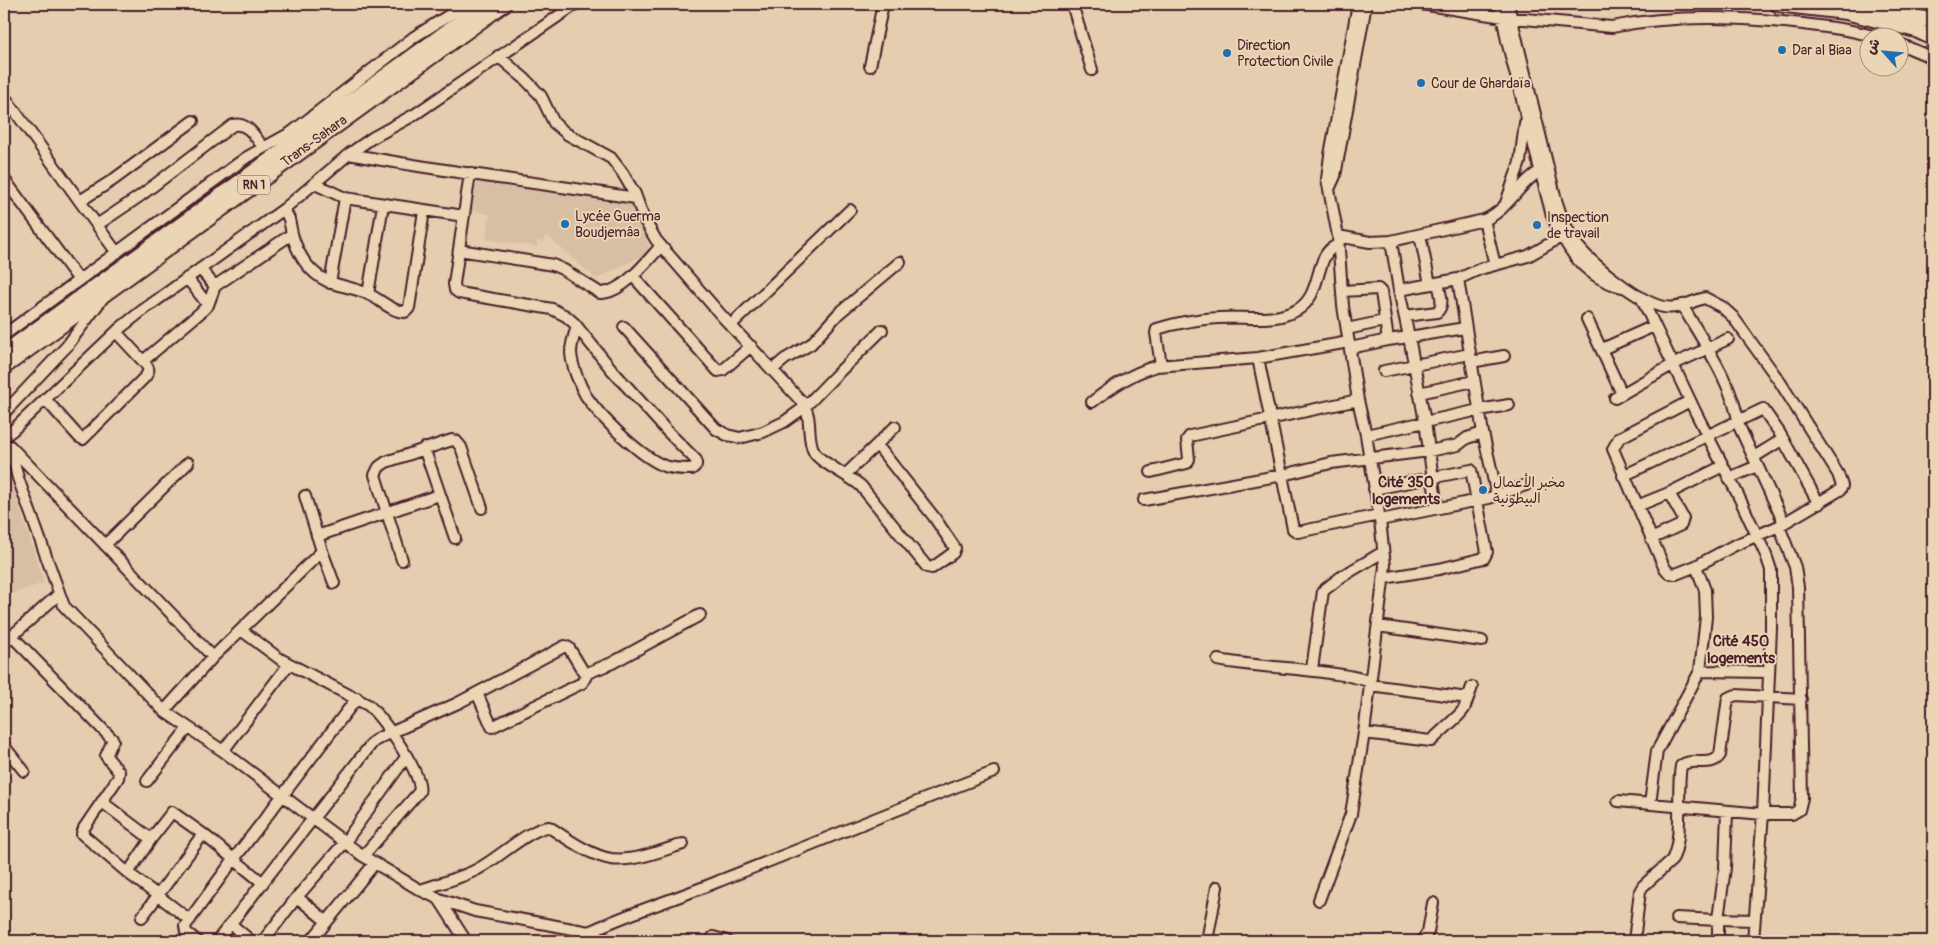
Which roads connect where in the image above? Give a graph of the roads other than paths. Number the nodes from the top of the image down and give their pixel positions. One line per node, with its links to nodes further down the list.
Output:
1 (467, 4): 27 (street)
2 (485, 4): 89 (highway, Trans-Sahara / RN 1)
3 (504, 4): 65 (highway, Trans-Sahara / RN 1)
4 (576, 4): 20 (street)
5 (883, 4): 22 (street)
6 (1072, 4): 23 (street)
7 (1358, 4): 16 (street)
8 (1366, 4): 16 (street)
9 (1421, 4): 14 (street)
10 (1500, 4): 14 (street)
11 (1508, 4): 14 (street)
12 (1777, 4): 18 (highway)
13 (1863, 4): 15 (highway)
14 (1507, 17): 17 (street); 25 (street); 29 (street)
15 (1933, 21)
16 (1356, 34): 47 (street)
17 (1860, 34)
18 (1933, 38)
19 (1910, 48): 21 (street)
20 (498, 56): 28 (street); 34 (street)
21 (1933, 58)
22 (870, 66)
23 (1092, 70)
24 (6, 103): 35 (street)
25 (1525, 109): 29 (street); 36 (street)
26 (193, 121): 35 (street)
27 (263, 147): 43 (street); 51 (street)
28 (349, 154): 30 (street); 32 (street)
29 (1544, 169): 36 (street); 46 (street); 62 (street)
30 (470, 173): 34 (street); 41 (street)
31 (4, 182): 58 (street)
32 (315, 184): 33 (street); 38 (street)
33 (345, 198): 37 (street); 59 (street)
34 (635, 198): 49 (street)
35 (80, 201): 43 (street)
36 (1506, 204): 42 (street)
37 (383, 205): 40 (street); 66 (street)
38 (284, 209): 44 (street); 54 (street)
39 (850, 210): 73 (street)
40 (424, 211): 41 (street); 66 (street)
41 (464, 216): 50 (street)
42 (1484, 220): 45 (street); 53 (street)
43 (97, 225): 51 (street)
44 (292, 234): 59 (street); 61 (street)
45 (1420, 234): 48 (street); 60 (street)
46 (1561, 237): 53 (street); 62 (street)
47 (1338, 241): 48 (street); 64 (street); 94 (street)
48 (1391, 241): 63 (street)
49 (661, 246): 55 (street); 73 (street)
50 (459, 250): 55 (street); 75 (street)
51 (117, 253): 58 (street)
52 (900, 262): 98 (street)
53 (1495, 265): 57 (street)
54 (200, 269): 56 (street); 61 (street)
55 (634, 276): 86 (street)
56 (187, 278): 68 (street); 80 (street)
57 (1458, 278): 60 (street); 77 (street)
58 (79, 280): 81 (street)
59 (330, 283): 66 (street)
60 (1434, 284): 63 (street); 70 (street)
61 (214, 286): 68 (street)
62 (1625, 288): 67 (street)
63 (1399, 290): 70 (street)
64 (1342, 291): 72 (street); 78 (street)
65 (106, 292): 97 (highway, Trans-Sahara / RN 1); 109 (street)
66 (368, 294)
67 (1640, 297): 69 (street); 74 (street)
68 (208, 305): 93 (street)
69 (1682, 305): 87 (street); 140 (street)
70 (1405, 316): 82 (street)
71 (1587, 319): 88 (street)
72 (1384, 321): 78 (street); 84 (street)
73 (731, 325): 86 (street)
74 (1654, 326): 88 (street); 96 (street)
75 (577, 327): 75 (street)
76 (624, 327): 107 (street)
77 (1465, 328): 82 (street); 92 (street)
78 (1347, 329): 85 (street)
79 (882, 330): 107 (street)
80 (116, 332): 93 (street); 102 (street)
81 (4, 335)
82 (1410, 337): 84 (street); 95 (street)
83 (1728, 339): 87 (street)
84 (1388, 340): 85 (street)
85 (1350, 345): 91 (street); 103 (street)
86 (751, 346): 98 (street)
87 (1707, 348): 96 (street); 111 (street)
88 (1602, 350): 96 (street)
89 (4, 353)
90 (1504, 356): 92 (street)
91 (1258, 358): 94 (street); 110 (street)
92 (1470, 358): 95 (street); 100 (street)
93 (143, 361): 102 (street)
94 (1161, 365): 105 (street)
95 (1415, 365): 99 (street); 101 (street)
96 (1672, 365): 104 (street)
97 (4, 367)
98 (772, 370): 107 (street)
99 (1384, 372)
100 (1474, 381): 101 (street); 108 (street)
101 (1419, 393): 112 (street)
102 (46, 400): 118 (street)
103 (1358, 400): 110 (street); 115 (street)
104 (1690, 401): 116 (street); 129 (street)
105 (1092, 402)
106 (1509, 405): 108 (street)
107 (806, 407): 127 (street)
108 (1479, 410): 112 (street); 114 (street)
109 (4, 413)
110 (1270, 419): 126 (street); 128 (street)
111 (1738, 421): 116 (street); 117 (street); 123 (street)
112 (1425, 422): 115 (street); 121 (street)
113 (895, 427): 119 (street)
114 (1483, 433): 121 (street); 136 (street)
115 (1366, 435): 122 (street)
116 (1707, 435): 125 (street); 129 (street)
117 (1783, 439): 123 (street); 140 (street)
118 (6, 441): 151 (street); 158 (street)
119 (877, 444): 127 (street); 127 (street)
120 (424, 448): 135 (street); 142 (street); 144 (street)
121 (1428, 451): 122 (street); 130 (street)
122 (1369, 458): 128 (street); 133 (street)
123 (1756, 461): 131 (street); 146 (street)
124 (188, 463): 151 (street)
125 (1723, 466): 131 (street); 134 (street)
126 (1151, 472)
127 (846, 474)
128 (1283, 474): 138 (street); 145 (street)
129 (1623, 476): 141 (street)
130 (1432, 477): 133 (street); 139 (street); 143 (street)
131 (1730, 478): 147 (street)
132 (1526, 485): 136 (street)
133 (1374, 489): 145 (street)
134 (1669, 493): 141 (street); 150 (street)
135 (439, 495): 144 (street); 149 (street)
136 (1497, 495): 139 (street)
137 (305, 496): 148 (street)
138 (1144, 500)
139 (1476, 500): 143 (street); 156 (street)
140 (1819, 504): 146 (street)
141 (1636, 506): 150 (street)
142 (482, 508)
143 (1437, 508): 145 (street)
144 (386, 514): 148 (street); 154 (street)
145 (1379, 517): 153 (street)
146 (1781, 524): 147 (street); 178 (street)
147 (1756, 535): 155 (street); 170 (street)
148 (318, 536): 152 (street)
149 (455, 538)
150 (1651, 539): 155 (street)
151 (105, 545): 165 (street)
152 (322, 551): 157 (street); 161 (street)
153 (1384, 552): 156 (street); 168 (street)
154 (402, 560)
155 (1696, 566): 169 (street)
156 (1384, 578): 160 (street)
157 (334, 583)
158 (59, 594): 162 (street); 179 (street)
159 (700, 615): 171 (street)
160 (1378, 626): 163 (street); 172 (street)
161 (241, 630): 165 (street); 167 (street)
162 (12, 636): 164 (street); 191 (street)
163 (1482, 641)
164 (4, 643)
165 (213, 657): 179 (street)
166 (1218, 660): 168 (street)
167 (289, 664): 176 (street); 184 (street)
168 (1312, 669): 172 (street)
169 (1700, 671): 170 (street); 192 (street)
170 (1769, 672): 175 (street)
171 (586, 674): 174 (street); 174 (street)
172 (1370, 683): 177 (street); 182 (street)
173 (1472, 687): 177 (street)
174 (477, 693): 181 (street)
175 (1768, 697): 178 (street); 193 (street); 195 (street)
176 (357, 698): 181 (street); 189 (street)
177 (1468, 698): 182 (street)
178 (1800, 699): 195 (street)
179 (164, 711): 180 (street)
180 (188, 728): 184 (street); 188 (street)
181 (392, 732): 185 (street); 196 (street)
182 (1364, 733): 211 (street)
183 (4, 746): 186 (street)
184 (224, 751): 189 (street)
185 (406, 757): 199 (street); 201 (street)
186 (24, 771)
187 (994, 772): 221 (street)
188 (147, 781)
189 (283, 795): 196 (street); 202 (street)
190 (1618, 801): 192 (street)
191 (102, 802): 198 (street); 204 (street)
192 (1650, 804): 193 (street)
193 (1679, 806): 194 (street); 232 (street)
194 (1728, 810): 195 (street); 216 (street)
195 (1763, 814): 217 (street)
196 (313, 820): 199 (street); 205 (street)
197 (203, 834): 198 (street); 202 (street); 208 (street)
198 (150, 839): 204 (street)
199 (345, 842): 201 (street); 209 (street)
200 (683, 844): 207 (street)
201 (363, 856): 203 (street)
202 (234, 859): 205 (street); 215 (street)
203 (375, 863): 207 (street); 218 (street)
204 (128, 873): 208 (street)
205 (262, 883): 219 (street)
206 (1217, 887): 230 (street)
207 (420, 890): 210 (street)
208 (158, 896): 213 (street); 215 (street)
209 (297, 897): 218 (street); 225 (street)
210 (439, 899): 221 (street); 227 (street)
211 (1319, 900)
212 (1433, 903): 231 (street)
213 (142, 917)
214 (1676, 918): 216 (street)
215 (190, 920): 222 (street)
216 (1718, 920): 217 (street); 233 (street)
217 (1754, 920): 234 (street)
218 (326, 921): 226 (street)
219 (231, 924): 223 (street); 224 (street)
220 (714, 936): 229 (street)
221 (587, 937): 228 (street)
222 (197, 941)
223 (217, 941)
224 (251, 941)
225 (263, 941)
226 (311, 941)
227 (466, 941)
228 (610, 941)
229 (727, 941)
230 (1207, 941)
231 (1422, 941)
232 (1634, 941)
233 (1718, 941)
234 (1753, 941)

